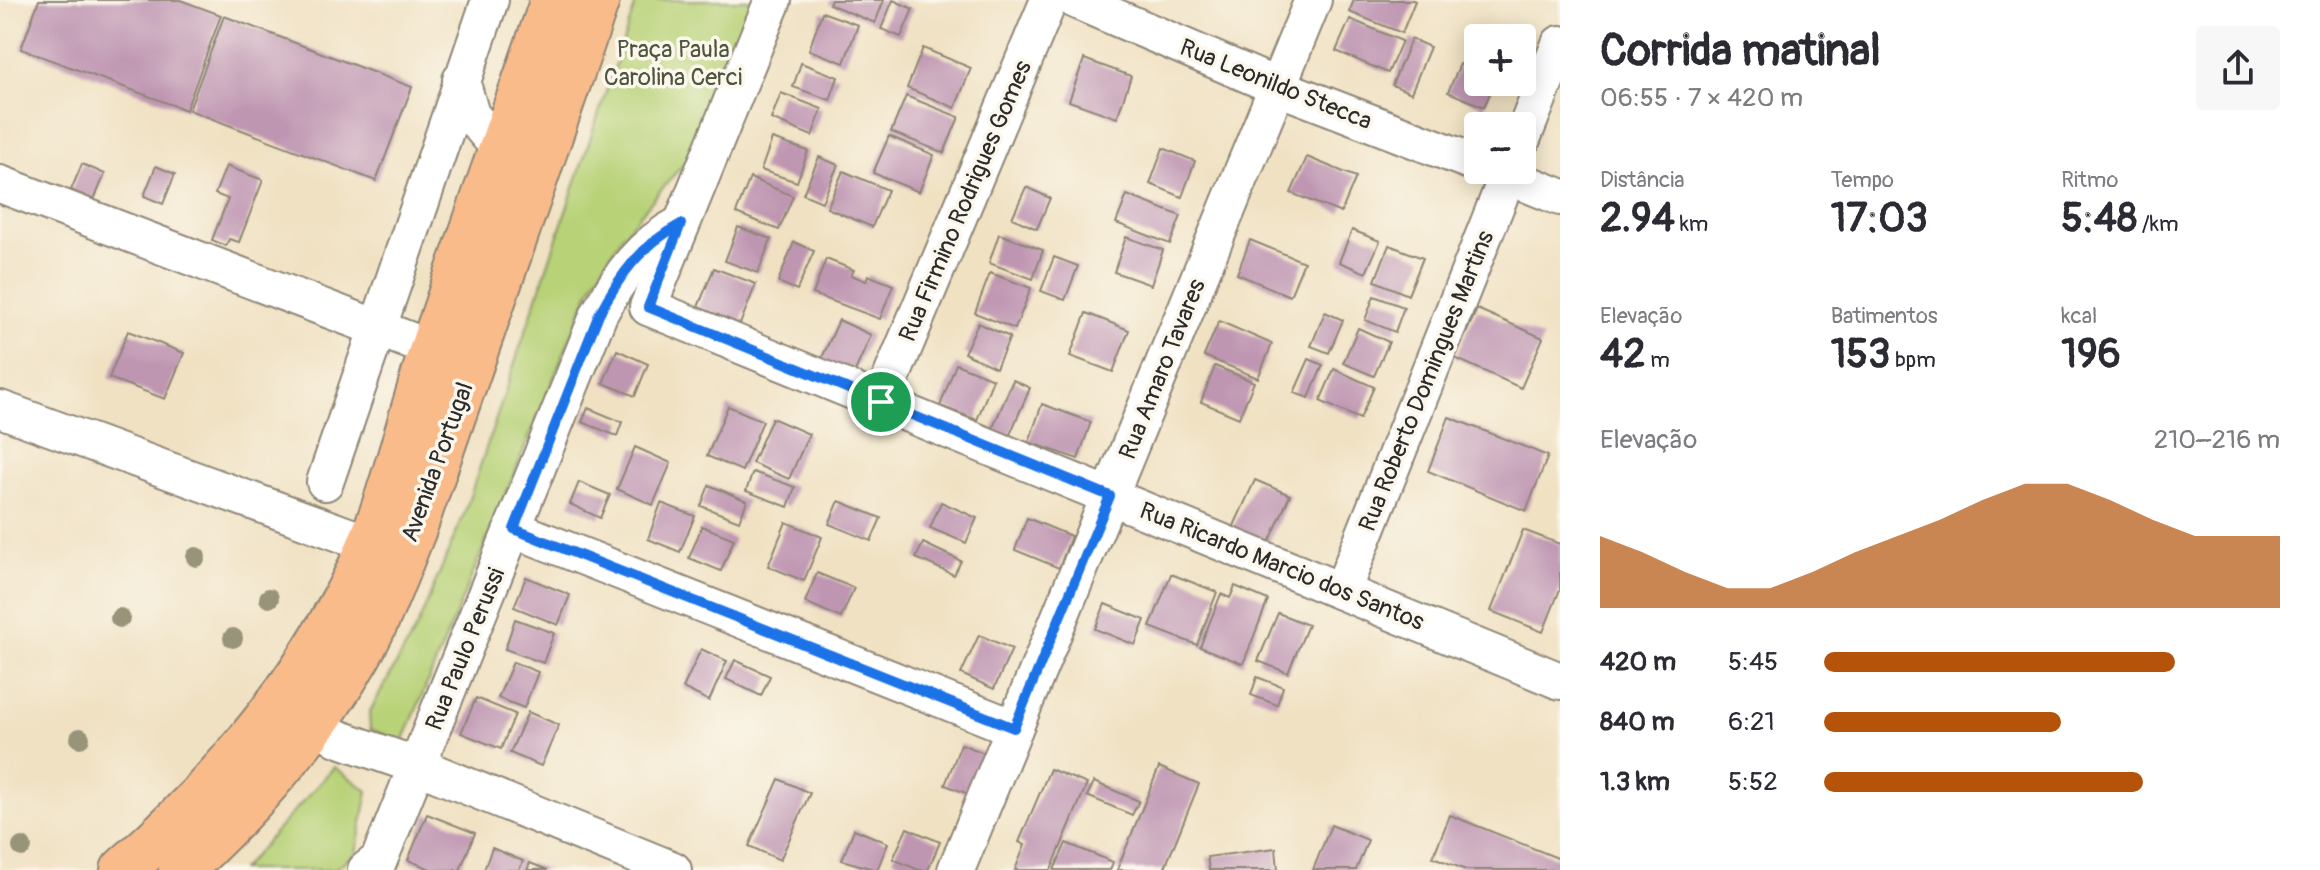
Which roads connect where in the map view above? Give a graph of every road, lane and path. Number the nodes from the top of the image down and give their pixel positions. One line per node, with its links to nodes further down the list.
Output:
1 (490, 0): 9 (street)
2 (553, 0): 12 (main road)
3 (597, 0): 29 (main road, Avenida Portugal)
4 (773, 0): 18 (street)
5 (1049, 0): 21 (street, Rua Firmino Rodrigues Gomes)
6 (1075, 0): 10 (street, Rua Leonildo Stecca)
7 (1313, 0): 10 (street, Rua Amaro Tavares)
8 (1560, 44): 11 (street)
9 (461, 80): 12 (street); 19 (street)
10 (1278, 87): 13 (street, Rua Leonildo Stecca); 24 (street, Rua Amaro Tavares)
11 (1533, 112)
12 (501, 150): 20 (main road)
13 (1464, 157)
14 (0, 184): 19 (street)
15 (1492, 184): 27 (street, Rua Roberto Domingues Martins)
16 (1530, 184): 17 (street, Rua Leonildo Stecca)
17 (1560, 197)
18 (681, 224): 21 (street, Rua Ricardo Marcio dos Santos); 25 (street, Rua Paulo Perussi)
19 (379, 330): 20 (street); 23 (street)
20 (432, 349): 26 (main road)
21 (881, 402): 24 (street, Rua Ricardo Marcio dos Santos)
22 (0, 409): 26 (street)
23 (325, 482)
24 (1110, 496): 27 (street, Rua Ricardo Marcio dos Santos); 30 (street, Rua Amaro Tavares)
25 (514, 529): 30 (street); 31 (street, Rua Paulo Perussi)
26 (370, 544): 34 (main road)
27 (1342, 591): 28 (street, Rua Ricardo Marcio dos Santos)
28 (1560, 681)
29 (315, 723): 31 (street); 35 (main road, Avenida Portugal)
30 (1014, 728): 36 (street, Rua Amaro Tavares)
31 (418, 766): 32 (street, Rua Paulo Perussi); 33 (street)
32 (373, 867)
33 (668, 869)
34 (123, 870)
35 (181, 870)
36 (956, 870)

